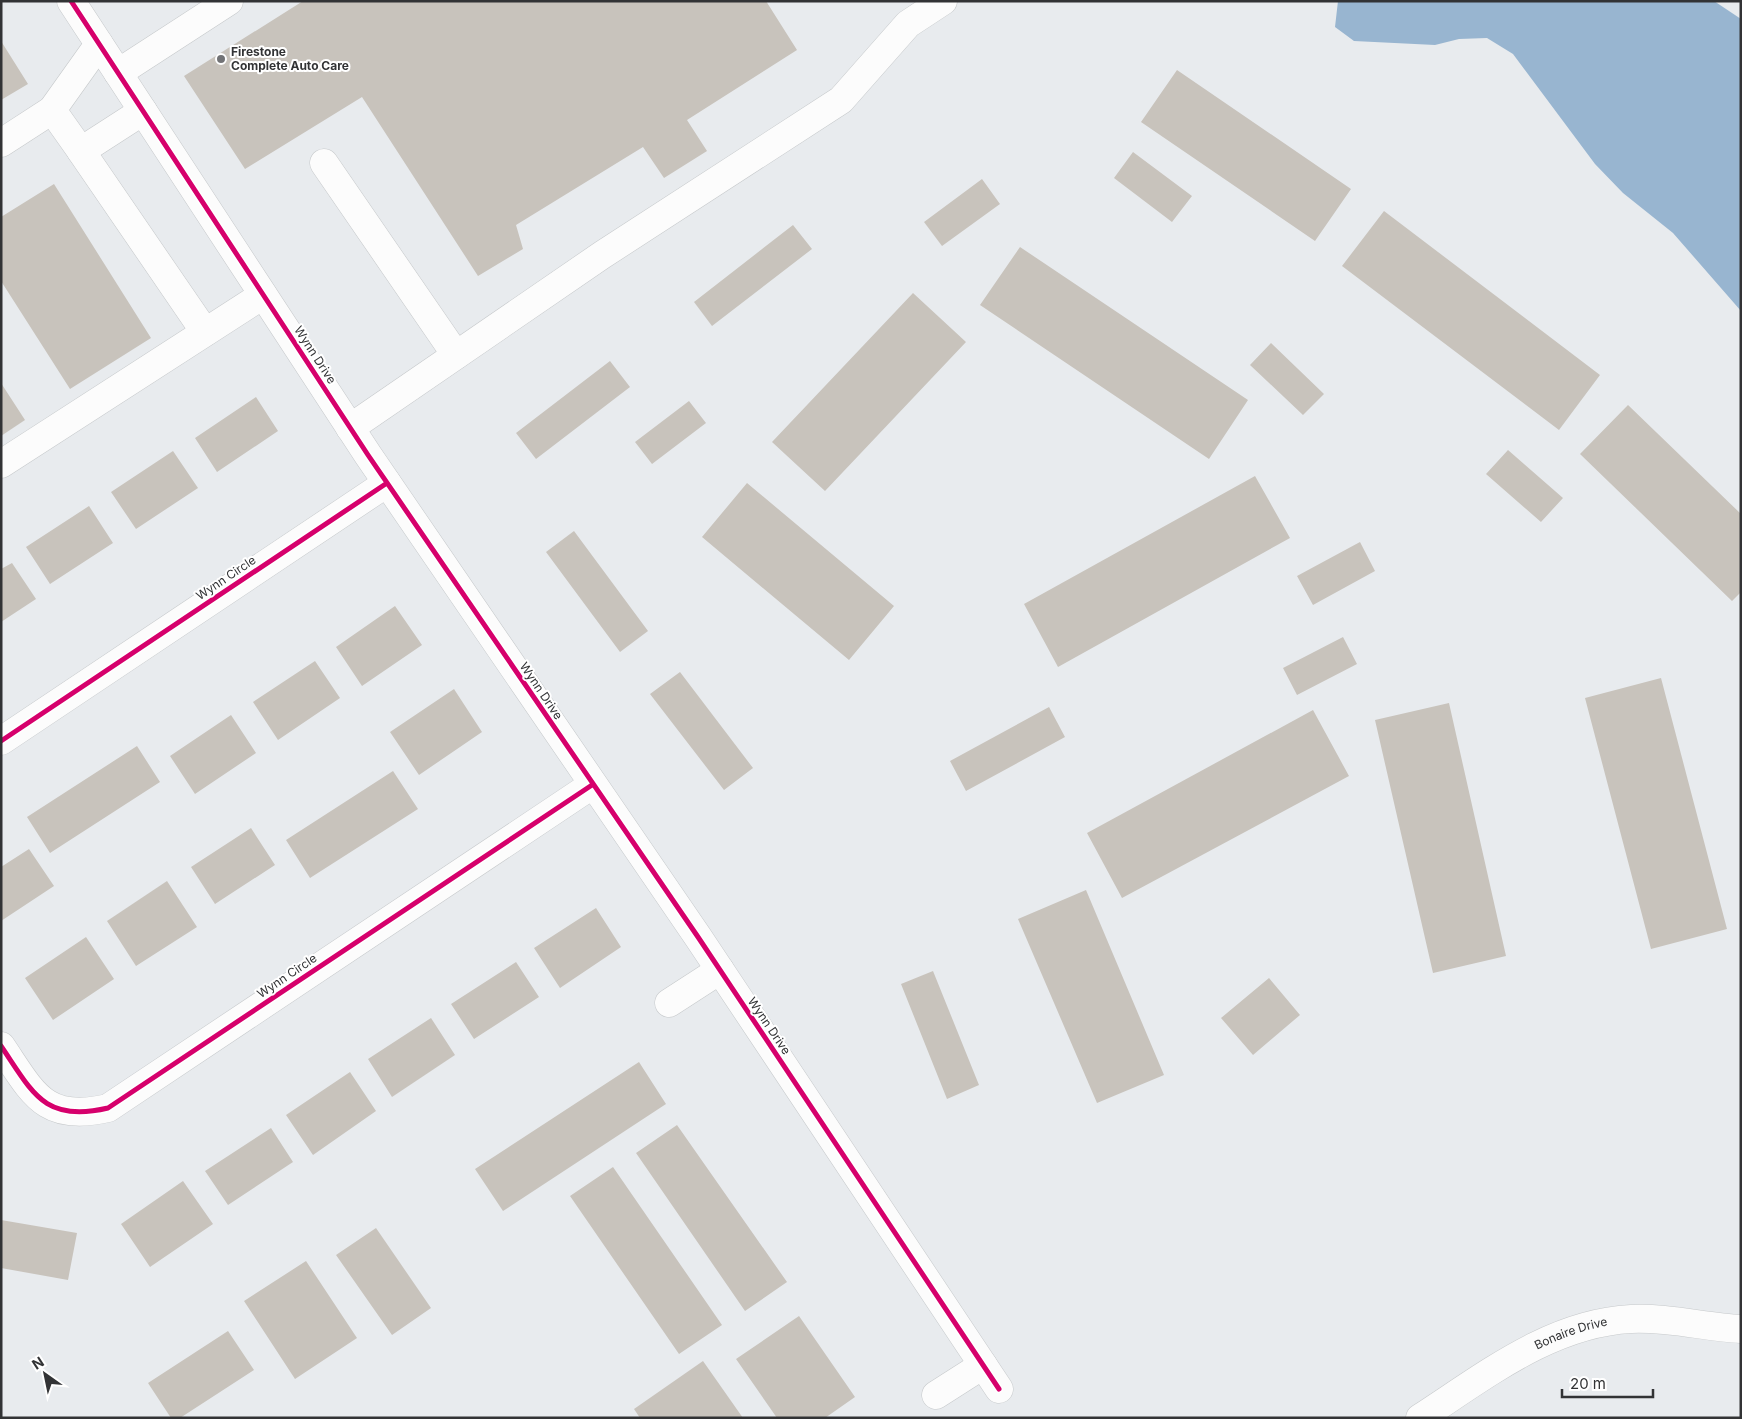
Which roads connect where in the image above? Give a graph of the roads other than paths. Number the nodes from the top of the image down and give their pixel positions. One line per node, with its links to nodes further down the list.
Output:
1 (71, 1): 4 (street, Wynn Drive)
2 (229, 1): 5 (street)
3 (943, 1): 13 (street)
4 (99, 44): 5 (street, Wynn Drive); 6 (street)
5 (118, 73): 7 (street, Wynn Drive)
6 (52, 110): 8 (street); 9 (street)
7 (143, 110): 9 (street); 11 (street, Wynn Drive)
8 (1, 143)
9 (81, 151): 12 (street)
10 (324, 163): 13 (street)
11 (263, 295): 12 (street); 14 (street, Wynn Drive)
12 (204, 332): 15 (street)
13 (456, 355): 14 (street)
14 (350, 428): 16 (street, Wynn Drive)
15 (1, 464)
16 (387, 482): 17 (street, Wynn Circle); 18 (street, Wynn Drive)
17 (1, 740)
18 (592, 785): 19 (street, Wynn Drive); 21 (street, Wynn Circle)
19 (720, 970): 20 (street); 23 (street, Wynn Drive)
20 (669, 1003)
21 (1, 1046)
22 (1741, 1329): 26 (street, Bonaire Drive)
23 (983, 1365): 24 (street, Wynn Drive); 25 (street)
24 (999, 1389)
25 (936, 1395)
26 (1420, 1418)

